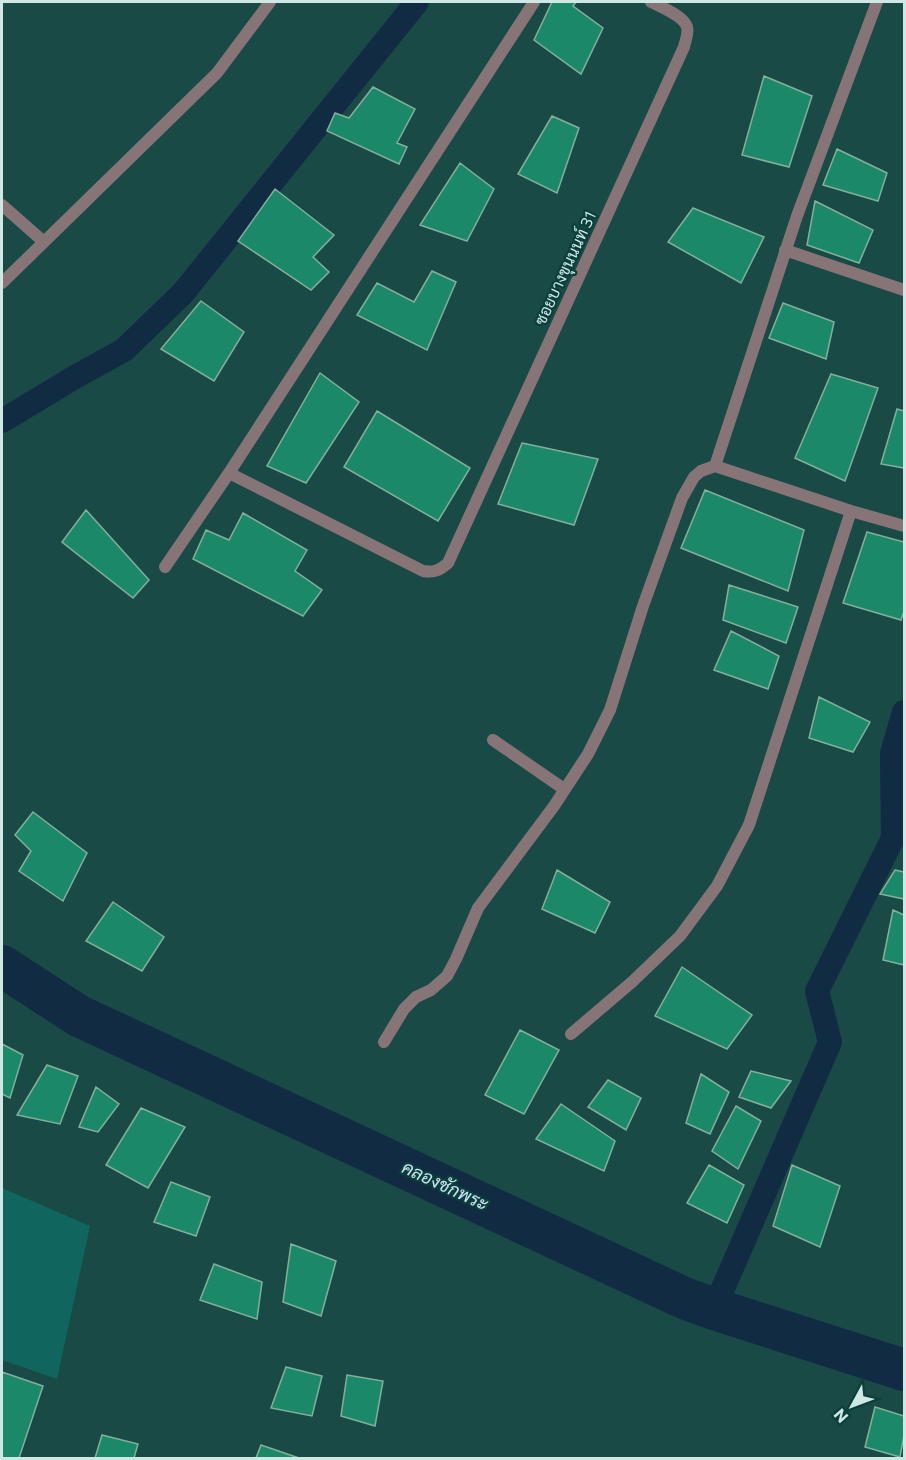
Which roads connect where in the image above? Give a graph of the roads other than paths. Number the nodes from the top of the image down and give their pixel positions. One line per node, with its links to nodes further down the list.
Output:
1 (270, 2): 6 (street)
2 (534, 2): 11 (street)
3 (651, 2): 11 (street, ซอยบางขุนนนท์ 31)
4 (877, 2): 7 (street)
5 (2, 206): 6 (street)
6 (44, 242): 8 (street)
7 (785, 250): 9 (street); 10 (street)
8 (2, 282)
9 (904, 290)
10 (715, 466): 12 (street); 16 (street)
11 (229, 473): 14 (street)
12 (851, 511): 13 (street); 17 (street)
13 (904, 526)
14 (165, 567)
15 (493, 740): 16 (street)
16 (564, 789): 18 (street)
17 (571, 1034)
18 (384, 1042)

